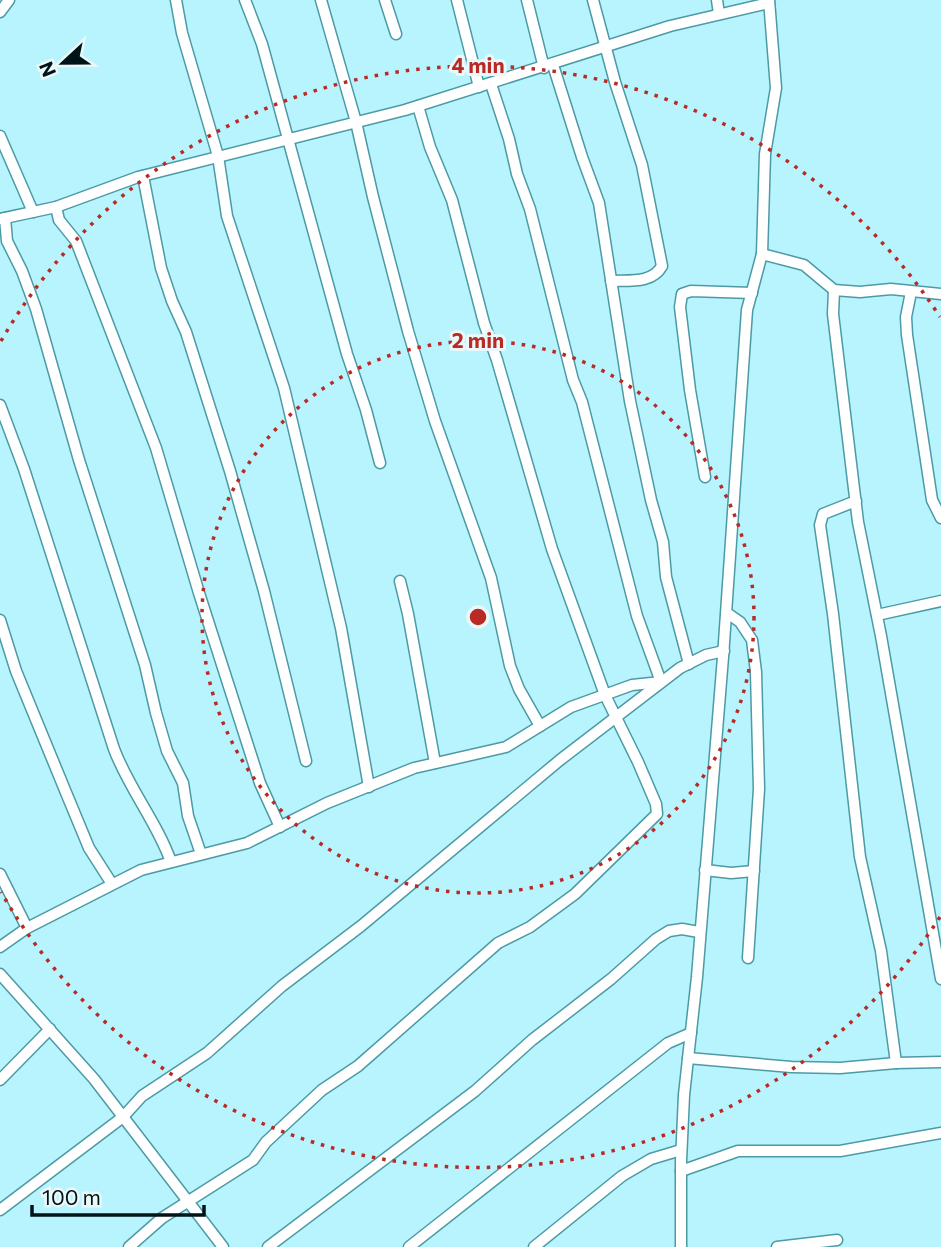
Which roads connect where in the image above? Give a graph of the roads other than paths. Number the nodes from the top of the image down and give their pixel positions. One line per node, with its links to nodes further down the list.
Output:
1 (9, 0): 11 (street)
2 (176, 0): 22 (street)
3 (245, 0): 21 (street)
4 (321, 0): 19 (street)
5 (385, 0): 13 (street)
6 (457, 0): 17 (street)
7 (527, 0): 15 (street)
8 (593, 0): 14 (street)
9 (717, 0): 12 (street)
10 (769, 2): 12 (street); 27 (street)
11 (0, 12)
12 (719, 14): 14 (street)
13 (397, 34)
14 (606, 47): 15 (street); 28 (street)
15 (549, 66): 16 (street); 28 (street)
16 (491, 83): 17 (street); 45 (street)
17 (479, 87): 18 (street)
18 (418, 106): 19 (street); 46 (street)
19 (356, 121): 21 (street); 48 (street)
20 (0, 136): 25 (street)
21 (289, 138): 22 (street); 34 (street)
22 (218, 156): 23 (street); 51 (street)
23 (143, 176): 24 (street); 49 (street)
24 (56, 207): 25 (street); 52 (street)
25 (33, 212): 26 (street)
26 (2, 219): 53 (street)
27 (762, 254): 29 (street); 31 (street)
28 (611, 281): 44 (street)
29 (834, 290): 30 (street); 36 (street)
30 (911, 292): 32 (street); 37 (street)
31 (752, 293): 35 (street); 40 (street)
32 (941, 294)
33 (0, 405): 54 (street)
34 (380, 464)
35 (705, 477)
36 (856, 501): 41 (street); 69 (street)
37 (941, 518)
38 (400, 581): 50 (street)
39 (941, 601): 41 (street)
40 (727, 613): 43 (street); 56 (street)
41 (877, 615): 64 (street)
42 (0, 620): 58 (street)
43 (724, 651): 44 (street); 55 (street)
44 (689, 664): 45 (street)
45 (661, 682): 46 (street); 47 (street)
46 (605, 695): 47 (street); 48 (street)
47 (617, 717): 71 (street); 75 (street)
48 (540, 726): 50 (street)
49 (306, 761)
50 (435, 764): 51 (street)
51 (369, 787): 52 (street)
52 (280, 827): 53 (street)
53 (201, 854): 54 (street)
54 (171, 862): 58 (street)
55 (705, 870): 56 (street); 60 (street)
56 (754, 870): 62 (street)
57 (0, 874): 59 (street)
58 (112, 884): 59 (street)
59 (27, 928): 61 (street)
60 (699, 932): 66 (street); 80 (street)
61 (0, 947)
62 (748, 958)
63 (0, 974): 65 (street)
64 (941, 979)
65 (50, 1030): 70 (street); 71 (street)
66 (691, 1033): 67 (street); 81 (street)
67 (688, 1058): 69 (street); 73 (street)
68 (941, 1062): 69 (street)
69 (896, 1063)
70 (0, 1080)
71 (122, 1117): 75 (street); 76 (street)
72 (941, 1133): 74 (street)
73 (681, 1150): 74 (street); 82 (street)
74 (681, 1171): 83 (street)
75 (187, 1202): 78 (street); 79 (street)
76 (0, 1210)
77 (837, 1240): 84 (street)
78 (129, 1247)
79 (223, 1247)
80 (268, 1247)
81 (409, 1247)
82 (534, 1247)
83 (681, 1247)
84 (777, 1247)

